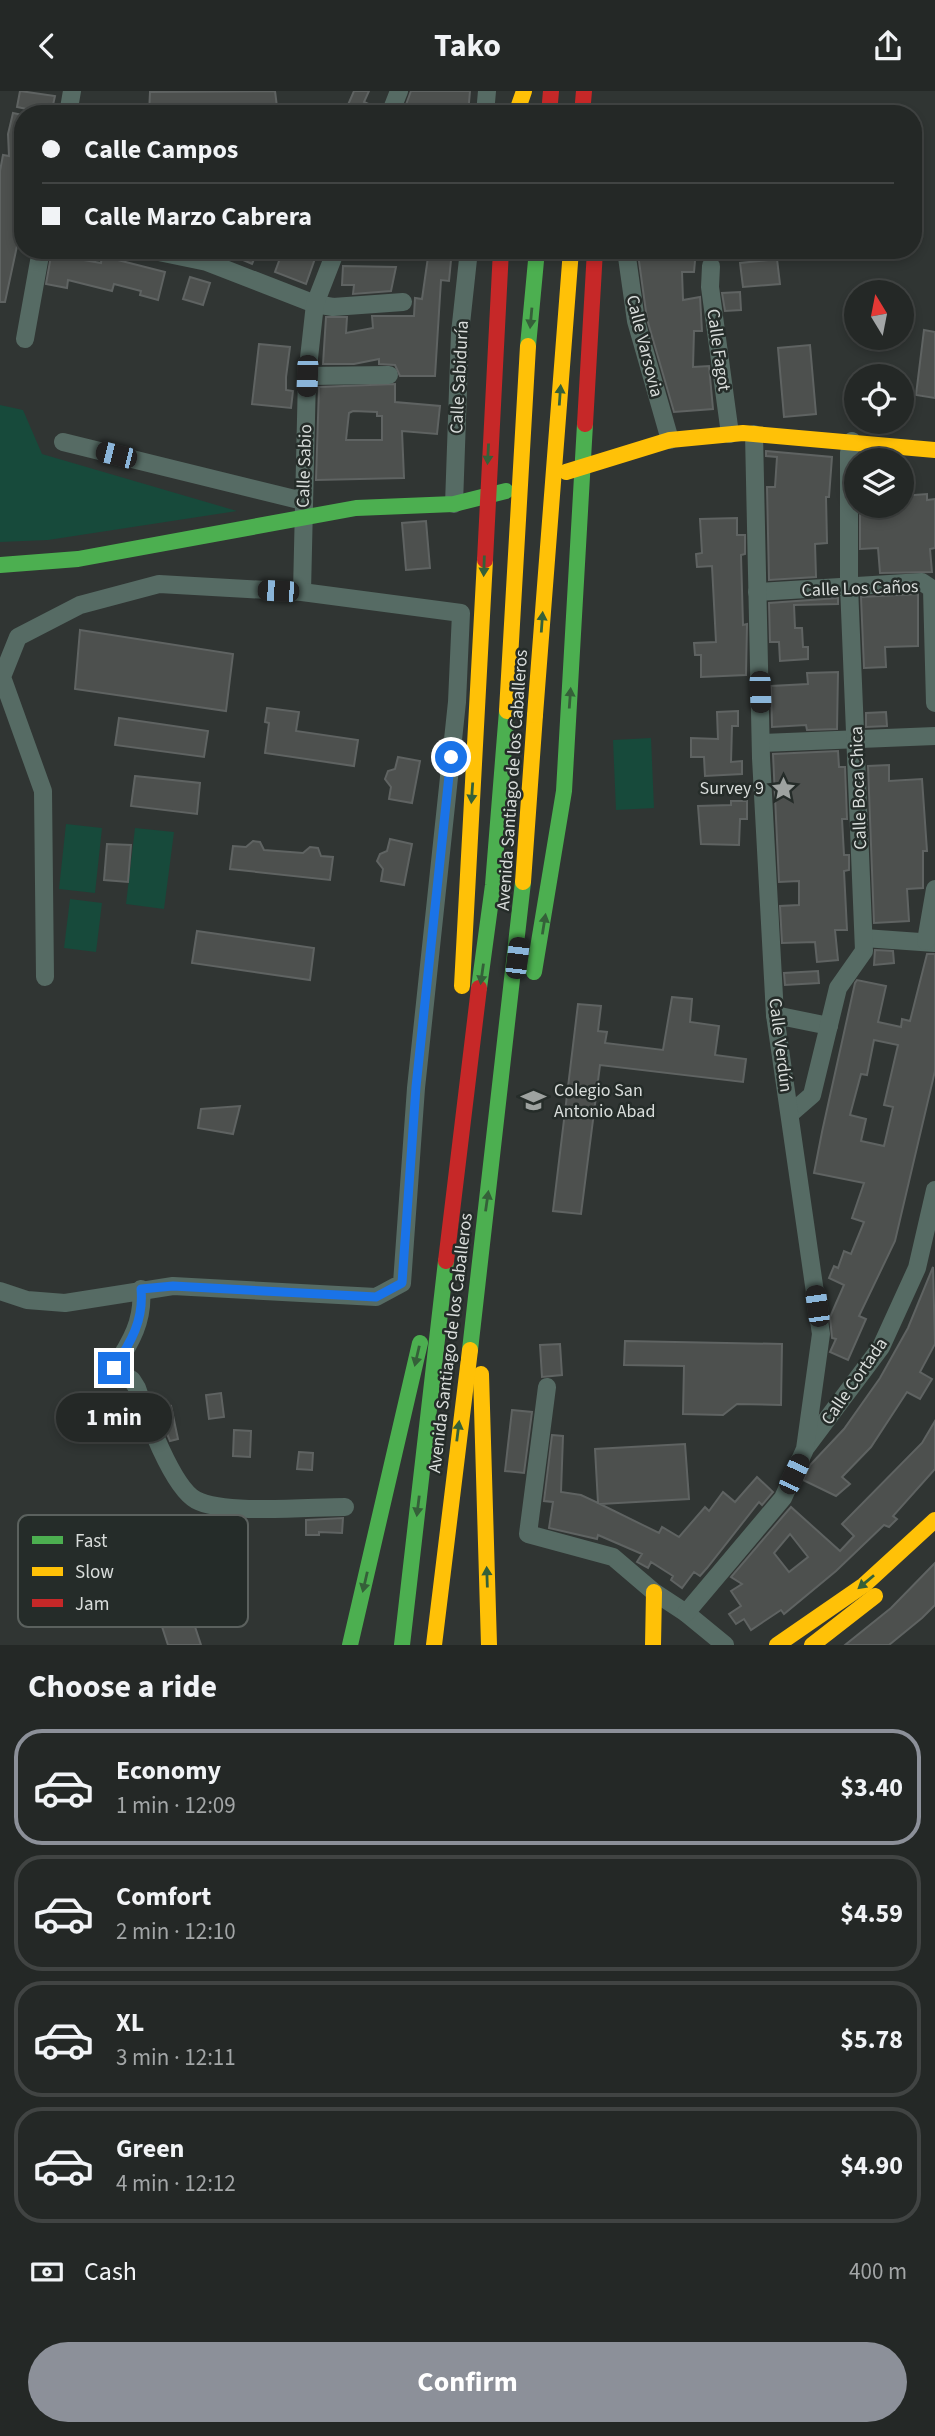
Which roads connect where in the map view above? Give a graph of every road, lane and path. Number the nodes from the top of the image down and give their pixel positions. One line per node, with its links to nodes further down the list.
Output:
1 (39, 259): 13 (street)
2 (216, 259): 12 (street)
3 (332, 259): 12 (street, Calle Sabio)
4 (469, 259): 24 (street, Calle Sabiduría)
5 (500, 259): 23 (main road, one-way to 23)
6 (536, 259): 41 (main road, Avenida Santiago de los Caballeros, one-way to 41, bridge)
7 (570, 259): 40 (main road, Avenida Santiago de los Caballeros, one-way to 7, bridge)
8 (594, 259): 22 (main road)
9 (627, 259): 18 (street, Calle Varsovia)
10 (711, 266): 17 (street, Calle Fagot)
11 (403, 302): 12 (street)
12 (315, 304): 15 (street, Calle Sabio)
13 (25, 339)
14 (389, 375): 15 (street)
15 (307, 376): 25 (street, Calle Sabio)
16 (754, 434): 17 (main road); 20 (main road); 29 (street, Calle Verdún)
17 (730, 435): 18 (main road)
18 (670, 440): 22 (main road)
19 (63, 442): 25 (street)
20 (852, 442): 21 (main road); 27 (street, Calle Boca Chica)
21 (935, 450)
22 (584, 466): 23 (main road); 40 (main road, one-way to 22)
23 (486, 497): 24 (main road); 41 (main road, one-way to 41)
24 (454, 504): 25 (main road)
25 (302, 509): 26 (main road); 28 (street, Calle Sabio)
26 (0, 565)
27 (849, 586): 29 (street, Calle Los Caños); 30 (street, Calle Los Caños); 32 (street, Calle Boca Chica)
28 (302, 592): 37 (street); 46 (street)
29 (757, 592): 33 (street, Calle Verdún)
30 (935, 703)
31 (935, 736): 32 (street)
32 (857, 739): 33 (street); 35 (street, Calle Boca Chica)
33 (761, 743): 38 (street, Calle Verdún)
34 (935, 889): 36 (street)
35 (864, 938): 36 (street); 39 (street, Calle Boca Chica)
36 (931, 942)
37 (45, 977)
38 (775, 1015): 39 (street); 42 (street, Calle Verdún)
39 (829, 1026): 42 (street, Calle Boca Chica)
40 (509, 1035): 45 (main road, Avenida Santiago de los Caballeros, one-way to 40)
41 (467, 1082): 44 (main road, Avenida Santiago de los Caballeros)
42 (790, 1114): 49 (street, Calle Verdún)
43 (935, 1190): 49 (street, Calle Cortada)
44 (449, 1244): 54 (main road, one-way to 54); 58 (main road, Avenida Santiago de los Caballeros, one-way to 58)
45 (478, 1268): 59 (main road, Avenida Santiago de los Caballeros, one-way to 45); 60 (main road, one-way to 45)
46 (141, 1289): 47 (street); 50 (street)
47 (0, 1290)
48 (547, 1387): 53 (street)
49 (805, 1449): 55 (street, Calle Verdún)
50 (345, 1507)
51 (935, 1520): 63 (main road, one-way to 63)
52 (935, 1527): 64 (main road)
53 (654, 1592): 55 (street); 61 (main road)
54 (359, 1608): 56 (main road); 57 (main road)
55 (687, 1613): 62 (street)
56 (337, 1645)
57 (350, 1645)
58 (402, 1645)
59 (434, 1645)
60 (489, 1645)
61 (653, 1645)
62 (725, 1645)
63 (777, 1645)
64 (812, 1645)

